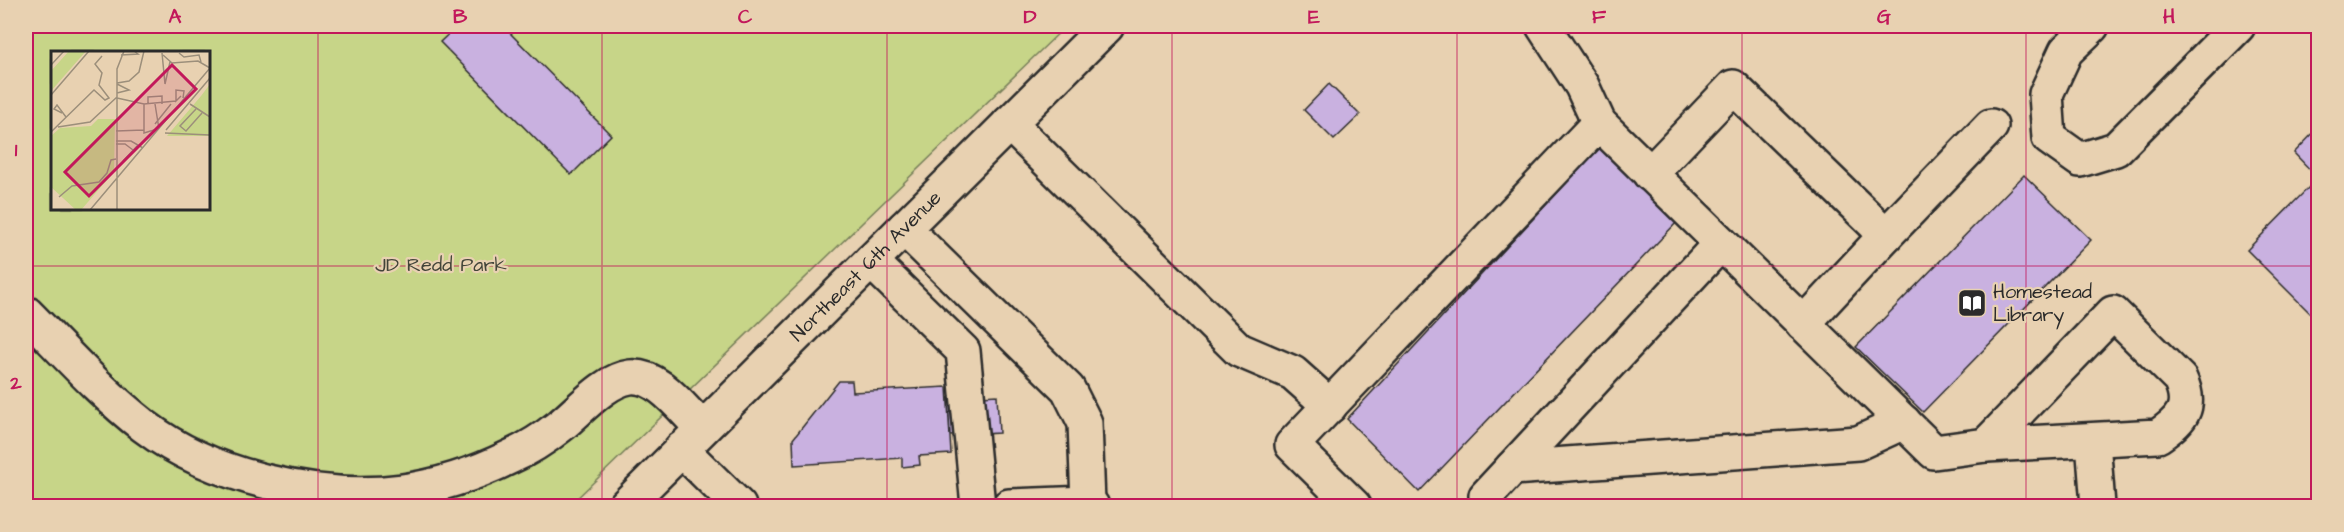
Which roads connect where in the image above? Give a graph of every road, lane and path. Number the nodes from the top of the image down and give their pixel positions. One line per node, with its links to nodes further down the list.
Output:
1 (1107, 26): 5 (street, Northeast 6th Avenue)
2 (1544, 26): 6 (street)
3 (2092, 26): 4 (street)
4 (2238, 26)
5 (1009, 123): 9 (street, Northeast 6th Avenue); 15 (street)
6 (1599, 123): 8 (street); 15 (street)
7 (1991, 126): 10 (street)
8 (1650, 174): 10 (street); 11 (street)
9 (904, 228): 12 (street, Northeast 6th Avenue); 21 (street)
10 (1886, 235): 14 (street)
11 (1721, 243): 14 (street); 20 (street)
12 (871, 261): 17 (street, Northeast 6th Avenue); 24 (street)
13 (26, 313): 17 (street)
14 (1803, 324): 16 (street)
15 (1330, 406): 26 (street)
16 (1904, 422): 19 (street); 20 (street)
17 (691, 438): 22 (street, Northeast 6th Avenue); 23 (street)
18 (2093, 441): 19 (street); 19 (street); 28 (street)
19 (1986, 445)
20 (1512, 468): 27 (street)
21 (1090, 505): 25 (street)
22 (625, 507)
23 (739, 507)
24 (978, 507)
25 (1009, 507)
26 (1354, 507)
27 (1488, 507)
28 (2098, 507)

